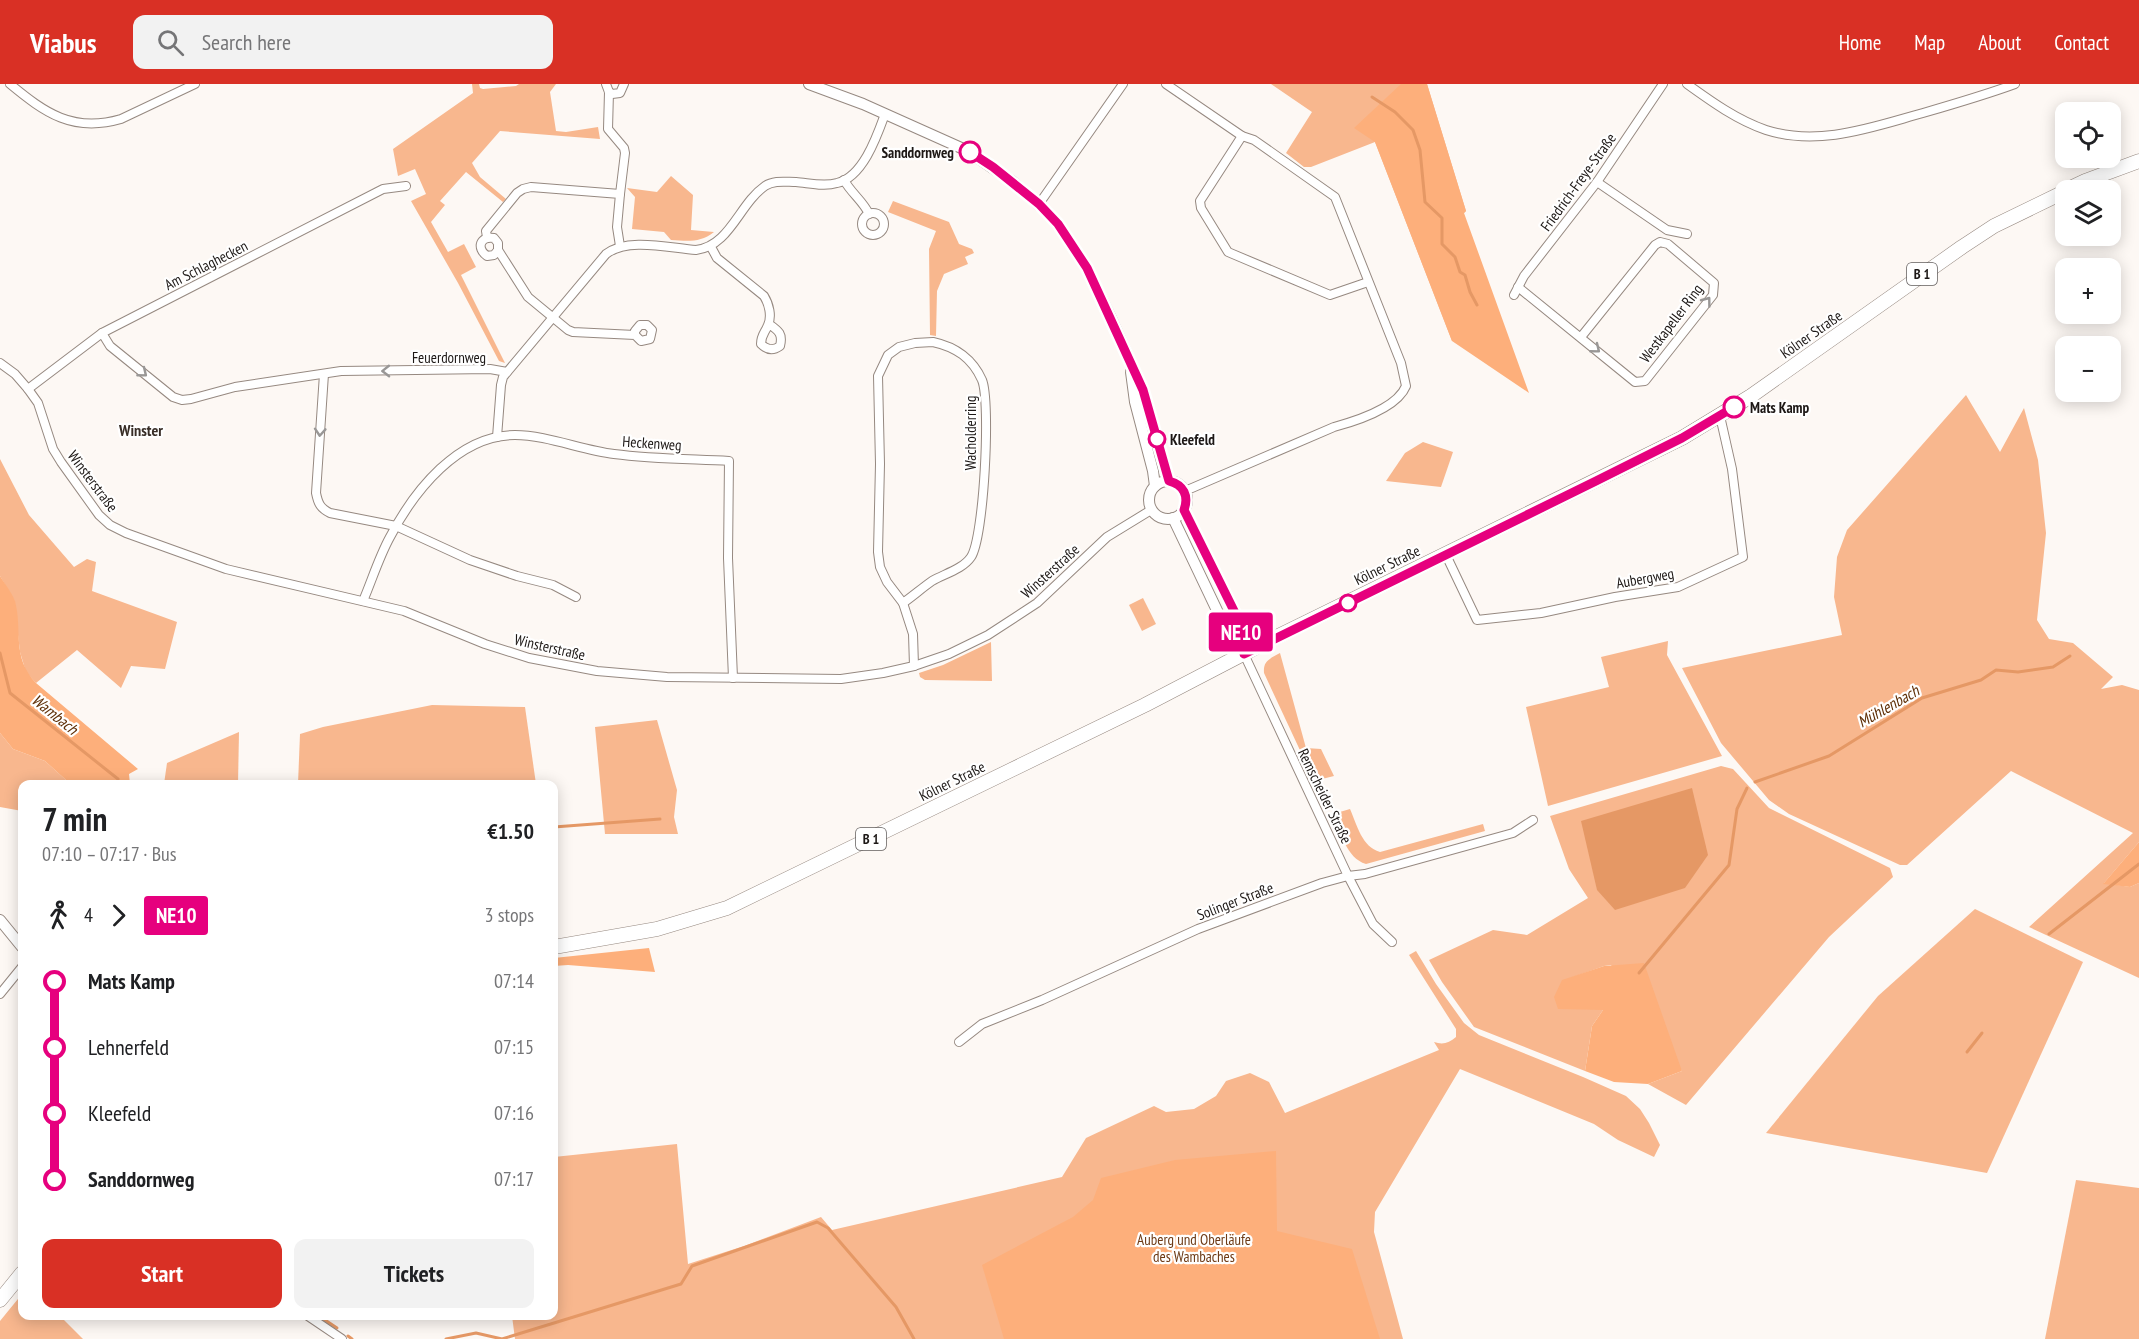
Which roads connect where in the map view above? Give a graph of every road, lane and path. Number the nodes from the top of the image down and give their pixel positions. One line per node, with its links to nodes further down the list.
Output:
1 (10, 84): 2 (street)
2 (195, 84)
3 (624, 84): 10 (street)
4 (809, 84): 11 (street)
5 (1123, 84): 20 (street)
6 (1166, 84): 12 (street)
7 (1663, 84): 16 (street, Friedrich-Freye-Straße)
8 (1687, 84): 9 (street)
9 (2015, 84)
10 (607, 88): 18 (street)
11 (885, 114): 14 (street); 20 (street)
12 (1242, 136): 27 (street); 27 (street)
13 (2139, 161): 15 (main road, Kölner Straße / B 1)
14 (844, 180): 21 (street); 25 (street)
15 (2088, 180)
16 (1597, 182): 22 (street); 28 (street, Friedrich-Freye-Straße)
17 (406, 186): 31 (street, Am Schlaghecken)
18 (620, 194): 23 (street); 24 (street)
19 (2055, 196): 39 (main road, Kölner Straße / B 1)
20 (1039, 204): 34 (street)
21 (869, 214)
22 (1687, 234)
23 (487, 237): 26 (street); 26 (street)
24 (620, 246): 25 (street); 29 (street)
25 (711, 247): 30 (street)
26 (498, 250): 29 (street)
27 (1368, 282): 43 (street)
28 (1516, 291): 33 (street, Westkapeller Ring)
29 (553, 318): 32 (street); 36 (street)
30 (769, 324)
31 (102, 333): 37 (street, Feuerdornweg, one-way to 37); 38 (street, Am Schlaghecken)
32 (635, 335)
33 (1581, 337): 33 (street, Westkapeller Ring, one-way to 33)
34 (1130, 361): 41 (street); 42 (street)
35 (0, 363): 38 (street, Winsterstraße)
36 (507, 372): 37 (street, Feuerdornweg, one-way to 37); 40 (street, Feuerdornweg)
37 (324, 374): 47 (street, one-way to 47)
38 (28, 389): 50 (street, Winsterstraße)
39 (1720, 416): 48 (main road, Kölner Straße / B 1); 48 (street, Aubergweg)
40 (497, 437): 47 (street, Heckenweg); 54 (street, Heckenweg)
41 (1169, 481): 42 (street); 43 (street)
42 (1155, 486): 44 (street)
43 (1185, 491): 45 (street)
44 (1151, 510): 46 (street); 53 (street, Winsterstraße)
45 (1184, 510): 46 (street); 52 (street)
46 (1173, 518): 52 (street)
47 (396, 526): 49 (street); 50 (street, Heckenweg)
48 (1446, 555): 52 (main road, Kölner Straße / B 1)
49 (576, 597)
50 (363, 601): 54 (street, Winsterstraße)
51 (903, 603): 51 (street, Wacholderring); 53 (street, Wacholderring)
52 (1244, 654): 56 (street, Remscheider Straße); 60 (main road, Kölner Straße / B 1)
53 (914, 666): 54 (street, Winsterstraße)
54 (733, 678)
55 (1533, 820): 56 (street, Solinger Straße)
56 (1348, 876): 59 (street, Remscheider Straße); 63 (street, Solinger Straße)
57 (0, 920): 58 (street)
58 (18, 942)
59 (1392, 942)
60 (558, 945)
61 (18, 972): 62 (street)
62 (0, 994)
63 (959, 1042)
64 (18, 1277): 65 (main road)
65 (0, 1300)
66 (314, 1320): 67 (street)
67 (342, 1339)

